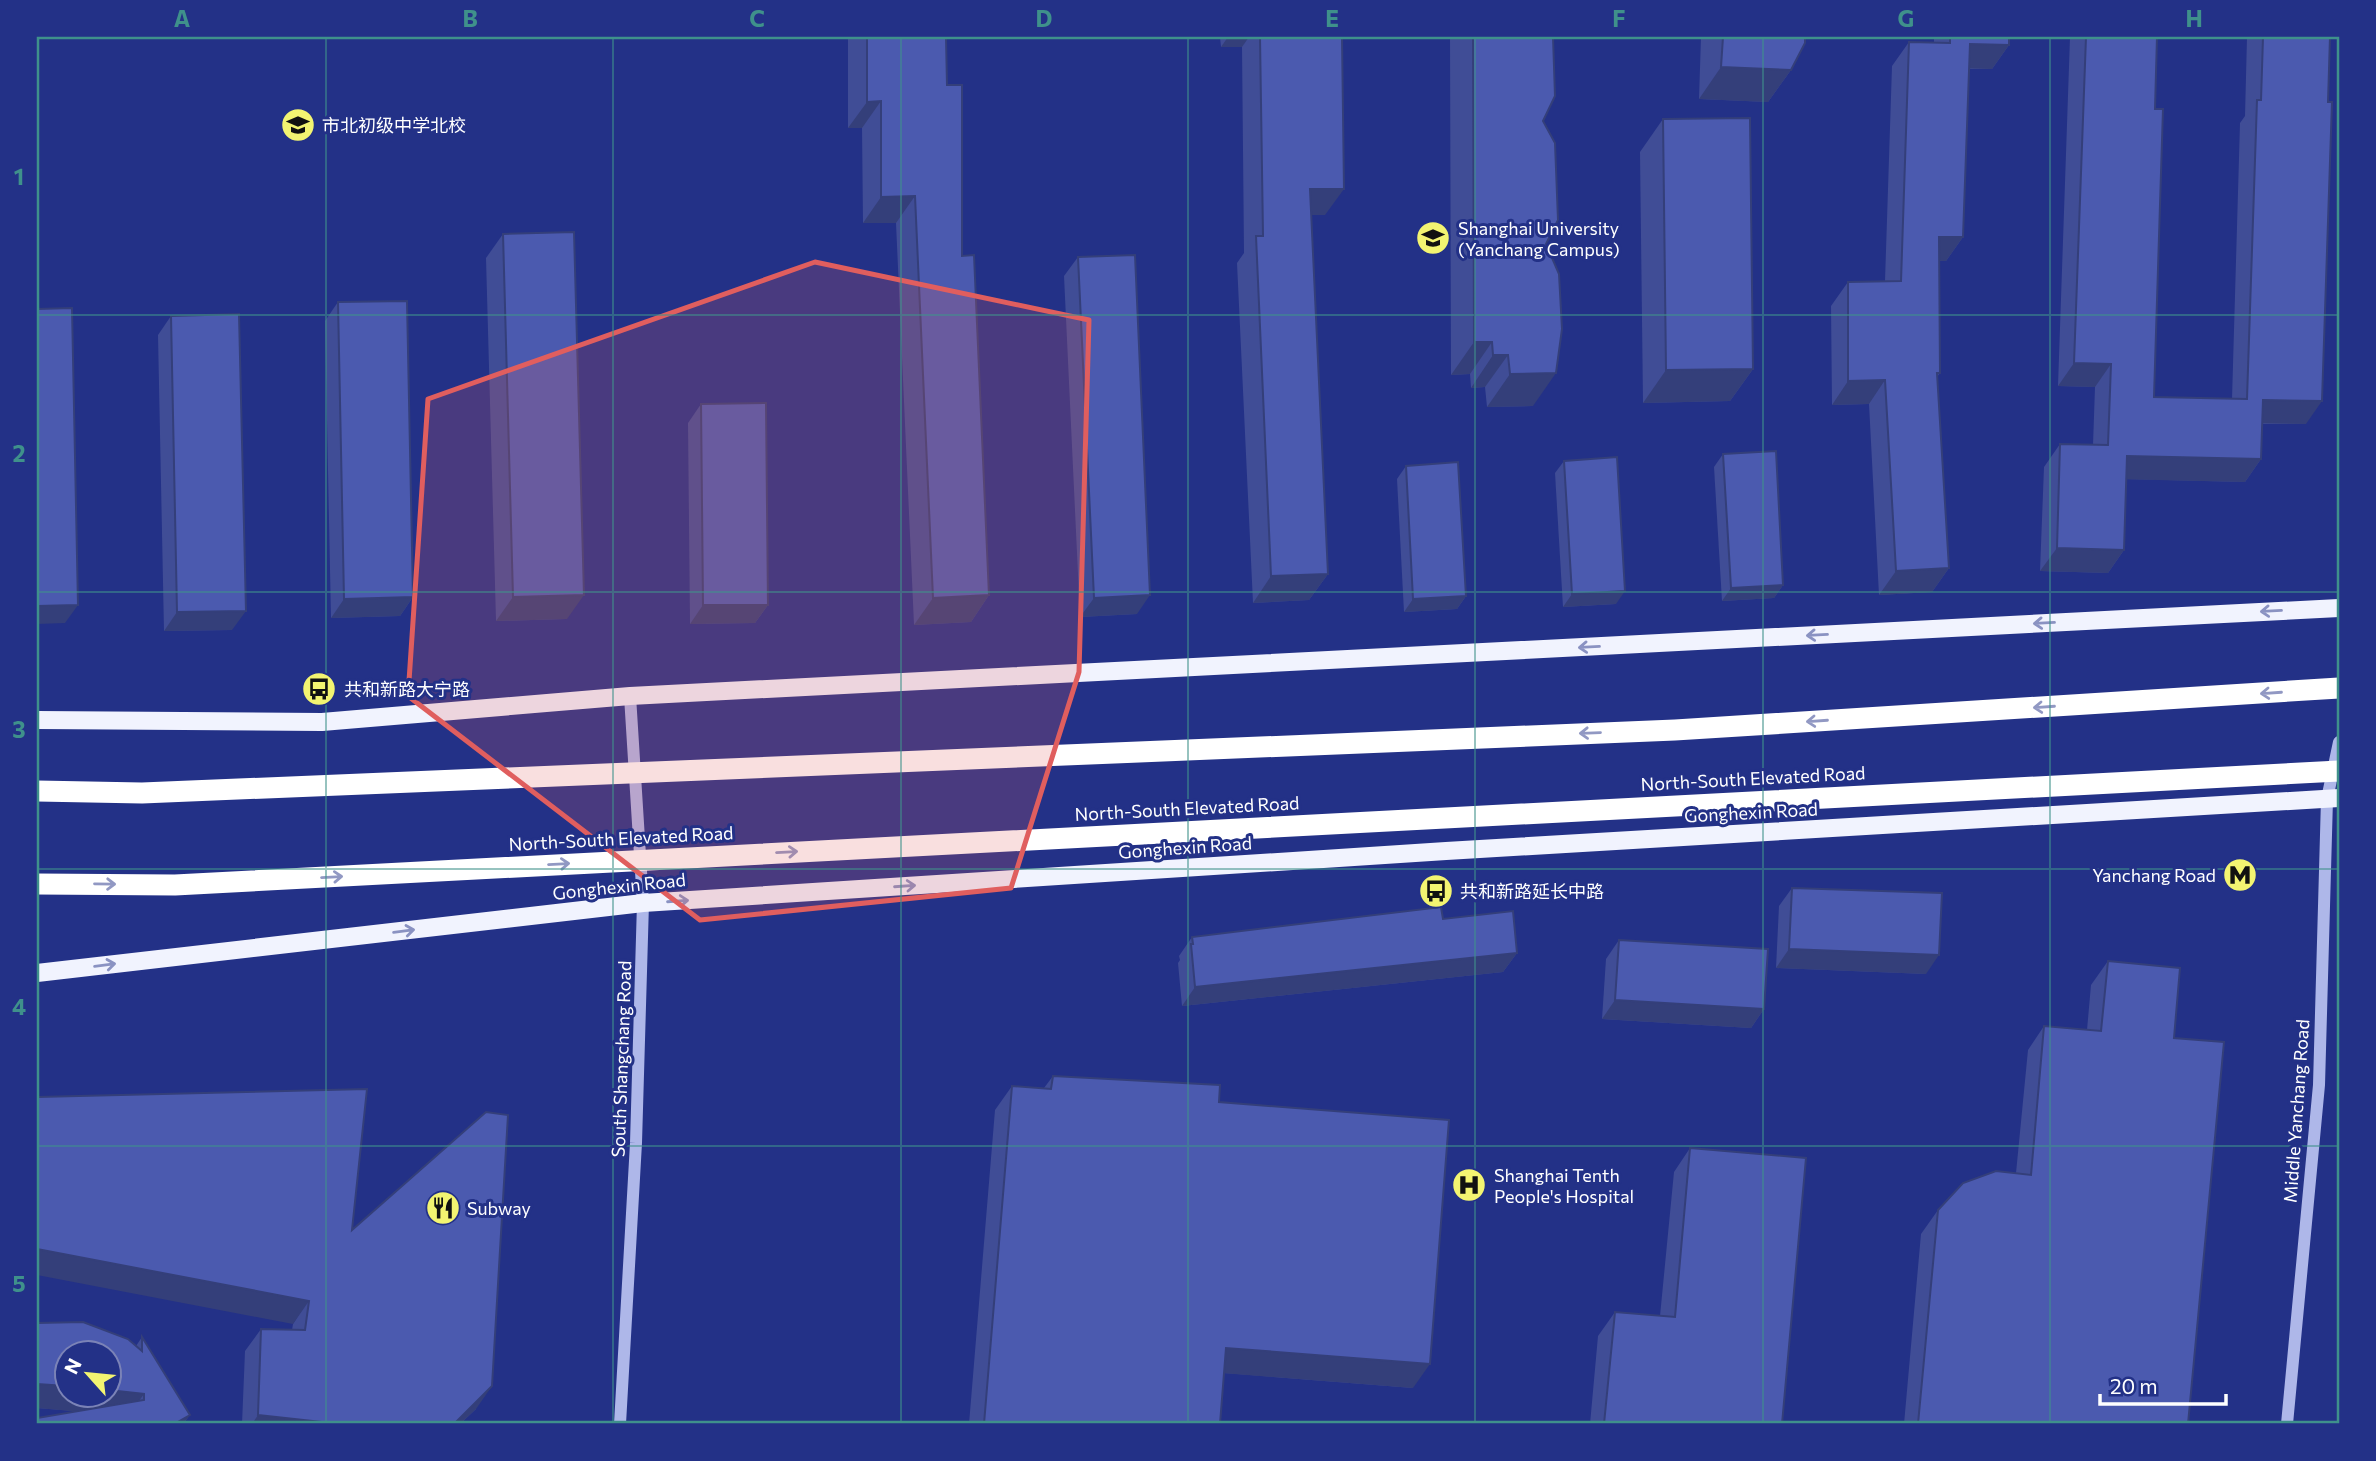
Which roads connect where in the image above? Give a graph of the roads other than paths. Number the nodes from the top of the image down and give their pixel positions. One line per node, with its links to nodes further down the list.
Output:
1 (2339, 608): 3 (main road, one-way to 3)
2 (2339, 688): 7 (highway, one-way to 7)
3 (630, 696): 4 (main road); 10 (street, South Shangchang Road)
4 (37, 720)
5 (2339, 742): 8 (street)
6 (2339, 771): 9 (highway, North-South Elevated Road, one-way to 6)
7 (37, 791)
8 (2333, 799): 10 (main road, Gonghexin Road, one-way to 8); 13 (street, Middle Yanchang Road)
9 (37, 884)
10 (643, 903): 11 (main road, Gonghexin Road, one-way to 10); 12 (street, South Shangchang Road)
11 (37, 973)
12 (620, 1424)
13 (2287, 1424)

